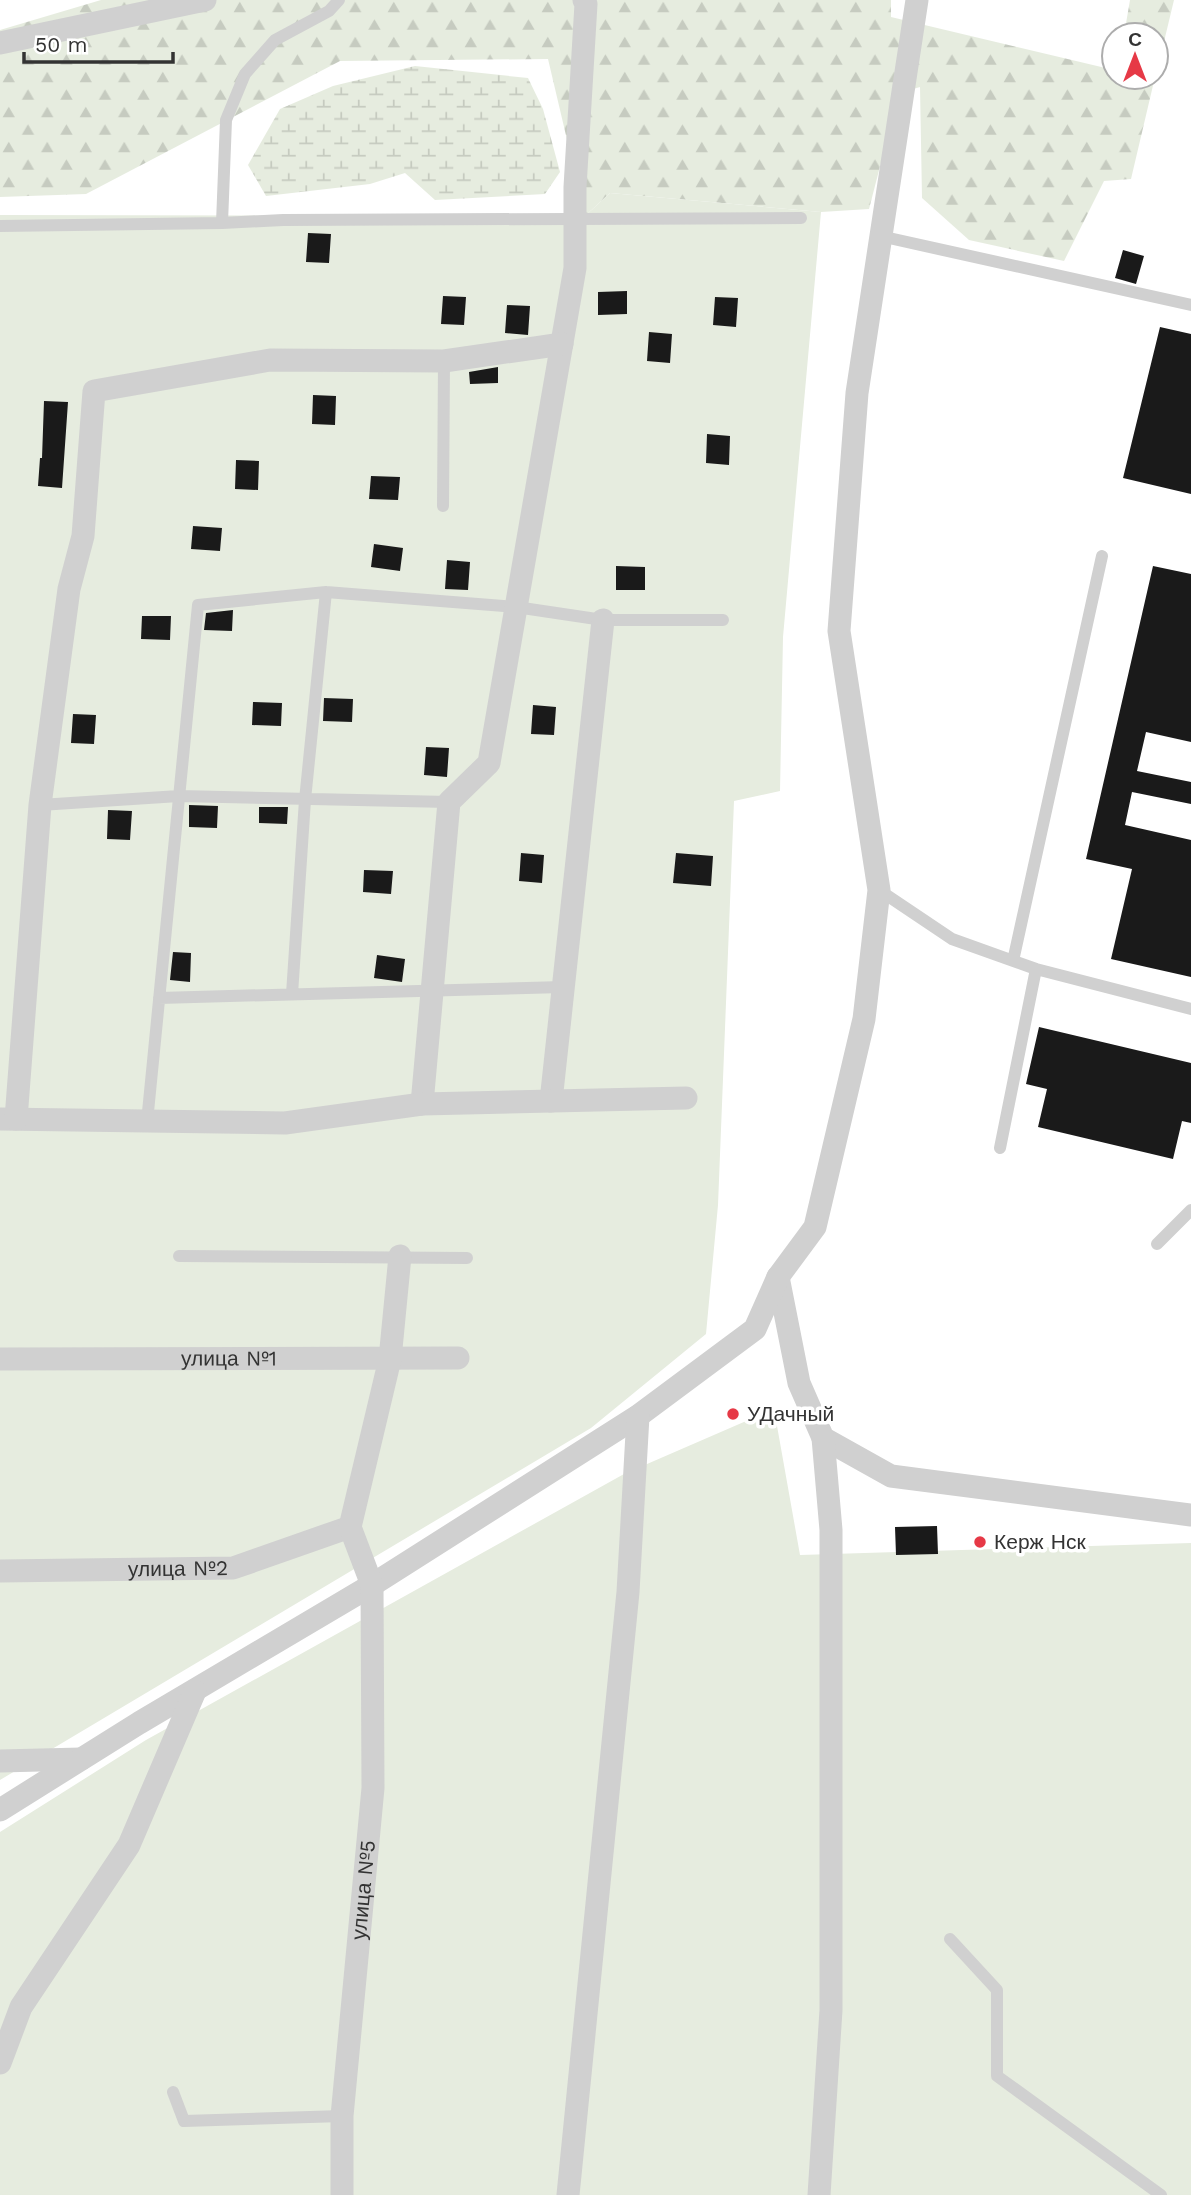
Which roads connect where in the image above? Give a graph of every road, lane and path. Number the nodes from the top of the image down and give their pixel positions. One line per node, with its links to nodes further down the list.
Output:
1 (205, 0): 5 (street)
2 (339, 0): 8 (lane)
3 (584, 0): 6 (street)
4 (916, 0): 10 (street)
5 (0, 43)
6 (575, 218): 7 (lane); 8 (lane); 12 (street)
7 (801, 218)
8 (222, 223): 9 (lane)
9 (0, 226)
10 (880, 236): 11 (lane); 24 (street)
11 (1191, 305)
12 (562, 344): 13 (street); 17 (street)
13 (444, 361): 14 (lane); 23 (street)
14 (443, 506)
15 (1102, 556): 25 (lane)
16 (326, 592): 17 (lane); 20 (lane); 21 (lane)
17 (516, 607): 18 (lane); 22 (street)
18 (603, 620): 19 (lane); 27 (street)
19 (723, 620)
20 (179, 796): 21 (lane); 23 (lane); 30 (lane)
21 (305, 800): 22 (lane); 29 (lane)
22 (449, 802): 28 (street)
23 (40, 805): 35 (street)
24 (879, 890): 25 (lane); 43 (street)
25 (1013, 961): 26 (lane)
26 (1036, 969): 31 (lane); 37 (lane)
27 (563, 987): 28 (lane); 33 (street)
28 (432, 991): 29 (lane); 34 (street)
29 (292, 994): 30 (lane)
30 (159, 998): 36 (lane)
31 (1191, 1009)
32 (686, 1098): 33 (street)
33 (551, 1101): 34 (street)
34 (422, 1104): 36 (street)
35 (8, 1119): 36 (street)
36 (147, 1122)
37 (1000, 1148)
38 (1191, 1210): 39 (lane)
39 (1157, 1244)
40 (178, 1256): 41 (lane)
41 (400, 1256): 42 (lane); 46 (street)
42 (467, 1258)
43 (778, 1278): 47 (street); 48 (street)
44 (458, 1358): 46 (street, улица №1)
45 (0, 1359): 46 (street, улица №1)
46 (390, 1359): 50 (street)
47 (638, 1416): 52 (street); 62 (street)
48 (823, 1438): 49 (street); 63 (street)
49 (1191, 1516)
50 (350, 1527): 51 (street, улица №2); 52 (street)
51 (0, 1572)
52 (372, 1585): 53 (street); 60 (street, улица №5)
53 (195, 1691): 54 (street); 58 (street)
54 (83, 1759): 55 (street); 56 (street)
55 (0, 1761)
56 (0, 1810)
57 (950, 1939): 64 (lane)
58 (0, 2063)
59 (173, 2092): 60 (lane)
60 (342, 2116): 61 (street, улица №5)
61 (342, 2195)
62 (568, 2195)
63 (819, 2195)
64 (1161, 2195)

